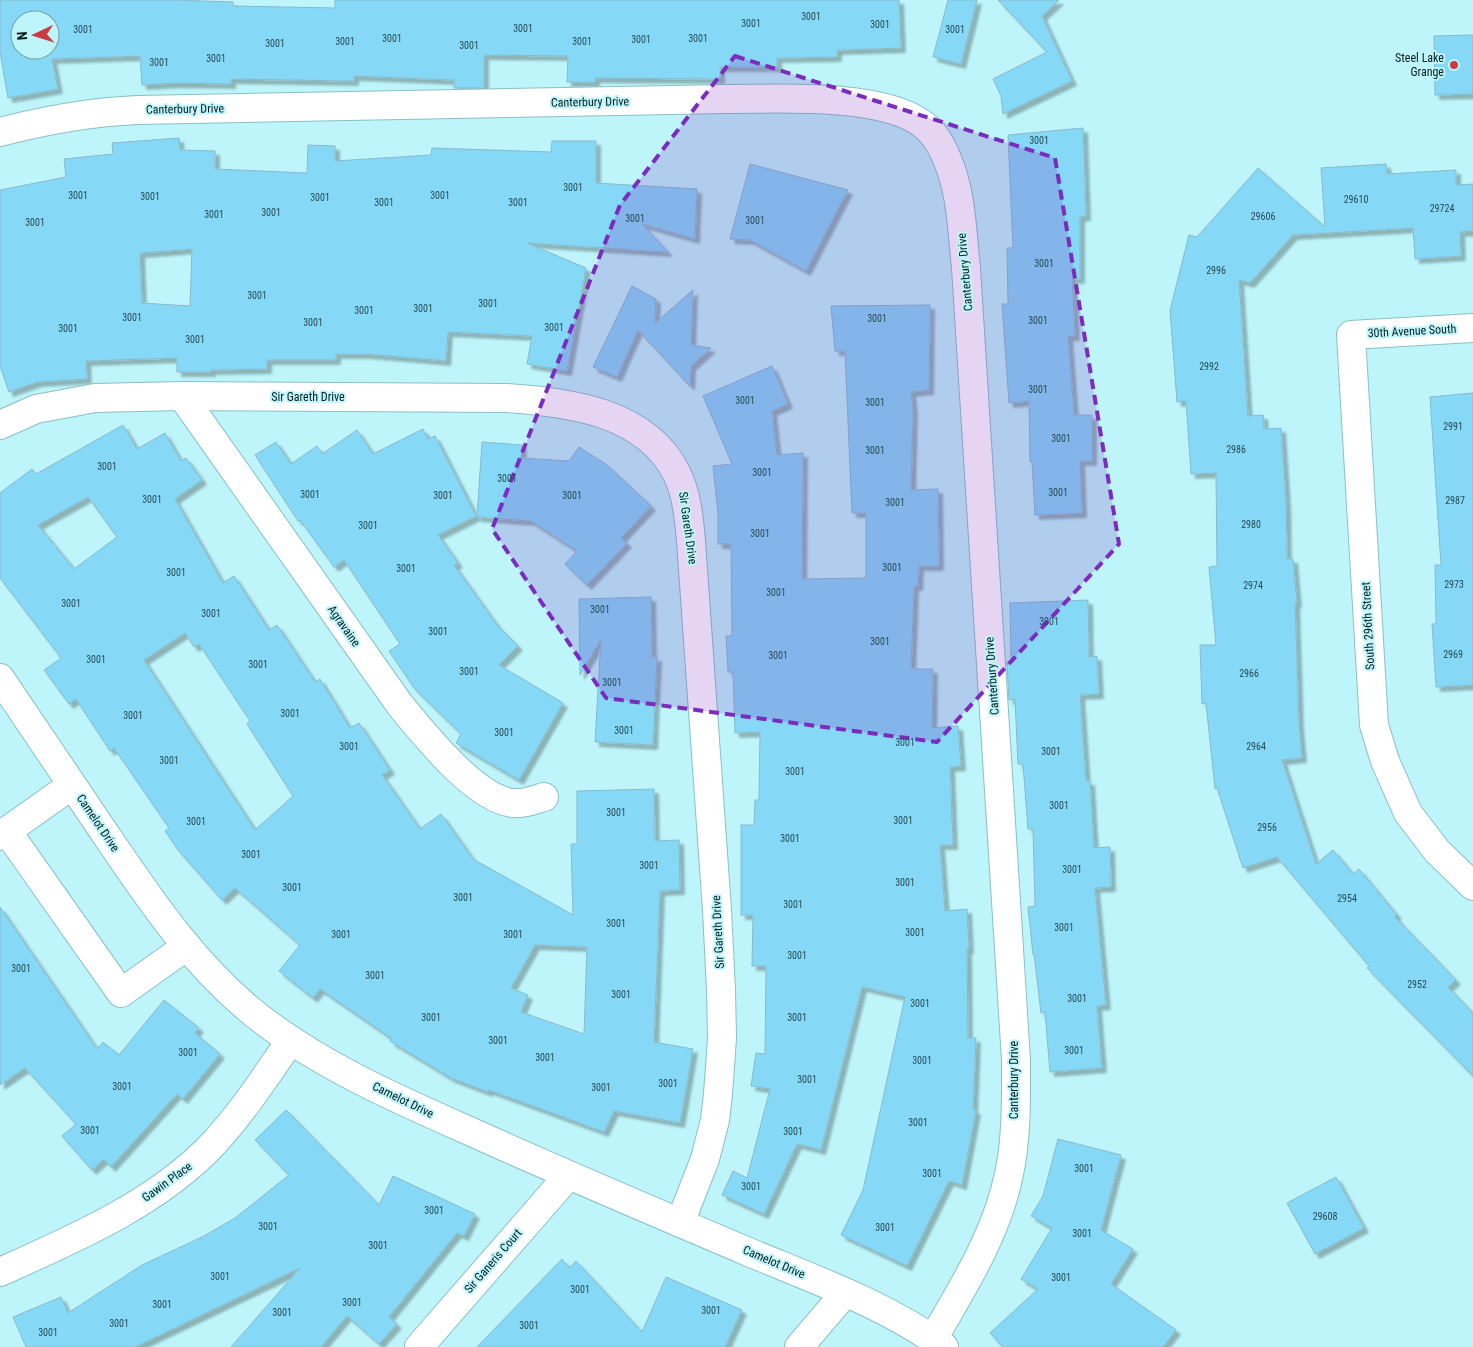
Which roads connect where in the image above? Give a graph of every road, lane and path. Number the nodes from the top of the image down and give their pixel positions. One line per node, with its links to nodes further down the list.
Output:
1 (0, 132): 17 (street, Canterbury Drive)
2 (1473, 328): 3 (street, 30th Avenue South)
3 (1351, 335): 10 (street, South 296th Street)
4 (182, 396): 5 (street, Sir Gareth Drive); 8 (street, Agravaine); 14 (street, Sir Gareth Drive)
5 (0, 425)
6 (0, 678): 7 (street, Camelot Drive)
7 (72, 785): 9 (street); 11 (street, Camelot Drive)
8 (544, 797)
9 (4, 834): 11 (street)
10 (1473, 886)
11 (188, 946): 12 (street, Camelot Drive)
12 (292, 1040): 13 (street, Camelot Drive); 15 (street, Gawin Place)
13 (568, 1176): 14 (street, Camelot Drive); 18 (street, Sir Ganeris Court)
14 (680, 1223): 16 (street, Camelot Drive)
15 (0, 1272)
16 (845, 1293): 17 (street, Camelot Drive); 19 (street)
17 (938, 1343)
18 (418, 1347)
19 (799, 1347)

